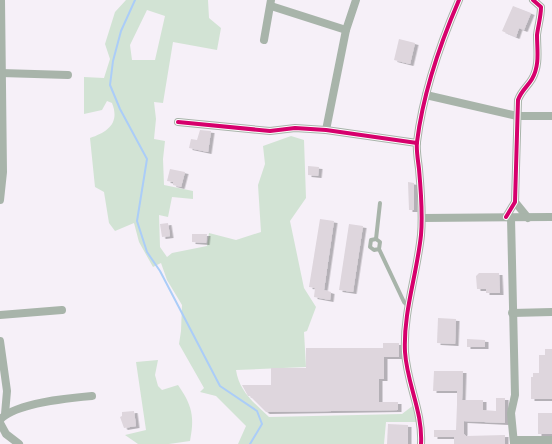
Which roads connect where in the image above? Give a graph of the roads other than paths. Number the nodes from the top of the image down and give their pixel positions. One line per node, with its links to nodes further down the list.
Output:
1 (2, 0): 6 (street)
2 (356, 0): 7 (street)
3 (460, 0): 11 (street)
4 (533, 0): 12 (street)
5 (271, 3): 7 (street); 8 (street)
6 (1, 29): 9 (street)
7 (346, 30): 15 (street)
8 (264, 40)
9 (1, 73): 10 (street); 17 (street)
10 (68, 75)
11 (426, 95): 12 (street); 16 (street)
12 (517, 116): 13 (street); 18 (street)
13 (552, 116)
14 (178, 122): 15 (street)
15 (326, 130): 16 (street)
16 (417, 143): 22 (street)
17 (0, 200)
18 (516, 202): 20 (street); 23 (street)
19 (380, 203): 24 (lane)
20 (509, 217): 22 (street); 23 (street); 28 (street)
21 (552, 217): 23 (street)
22 (423, 218): 26 (street)
23 (528, 218)
24 (376, 239): 25 (lane); 25 (lane)
25 (378, 249): 26 (lane)
26 (409, 306): 38 (street)
27 (62, 310): 30 (street)
28 (512, 312): 29 (street); 36 (street)
29 (552, 312)
30 (0, 315)
31 (0, 341): 33 (street)
32 (92, 396): 33 (street)
33 (3, 417)
34 (0, 424): 37 (street)
35 (552, 440): 36 (street)
36 (514, 442)
37 (19, 444)
38 (421, 444)

